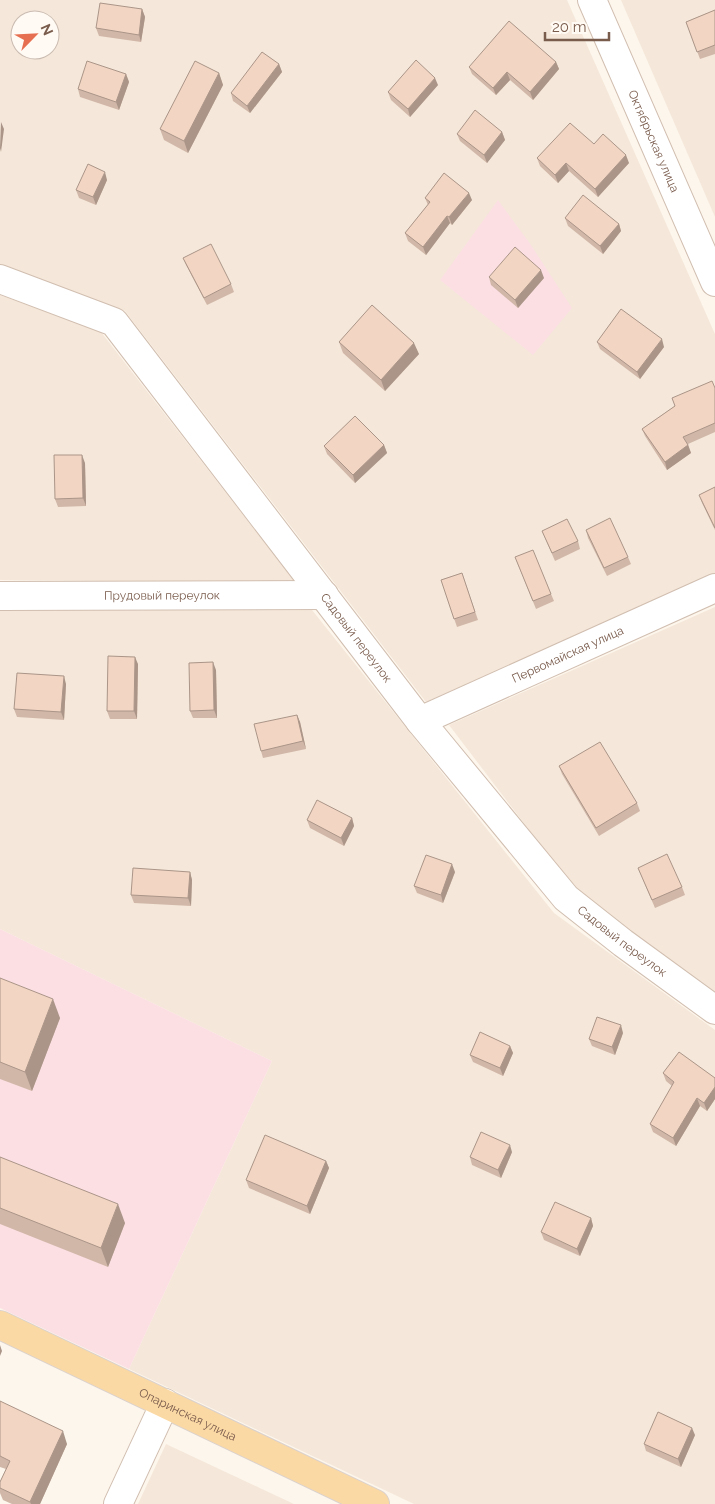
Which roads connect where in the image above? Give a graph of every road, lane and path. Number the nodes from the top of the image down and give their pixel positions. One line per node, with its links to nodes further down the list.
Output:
1 (592, 0): 3 (street, Октябрьская улица)
2 (0, 279): 5 (street, Садовый переулок)
3 (715, 282)
4 (715, 588): 7 (street, Первомайская улица)
5 (324, 595): 6 (street, Прудовый переулок); 7 (street, Садовый переулок)
6 (0, 596)
7 (420, 721): 8 (street, Садовый переулок)
8 (715, 1010)
9 (0, 1325): 10 (main road, Опаринская улица)
10 (166, 1402): 11 (street); 12 (main road, Опаринская улица)
11 (118, 1504)
12 (375, 1504)

